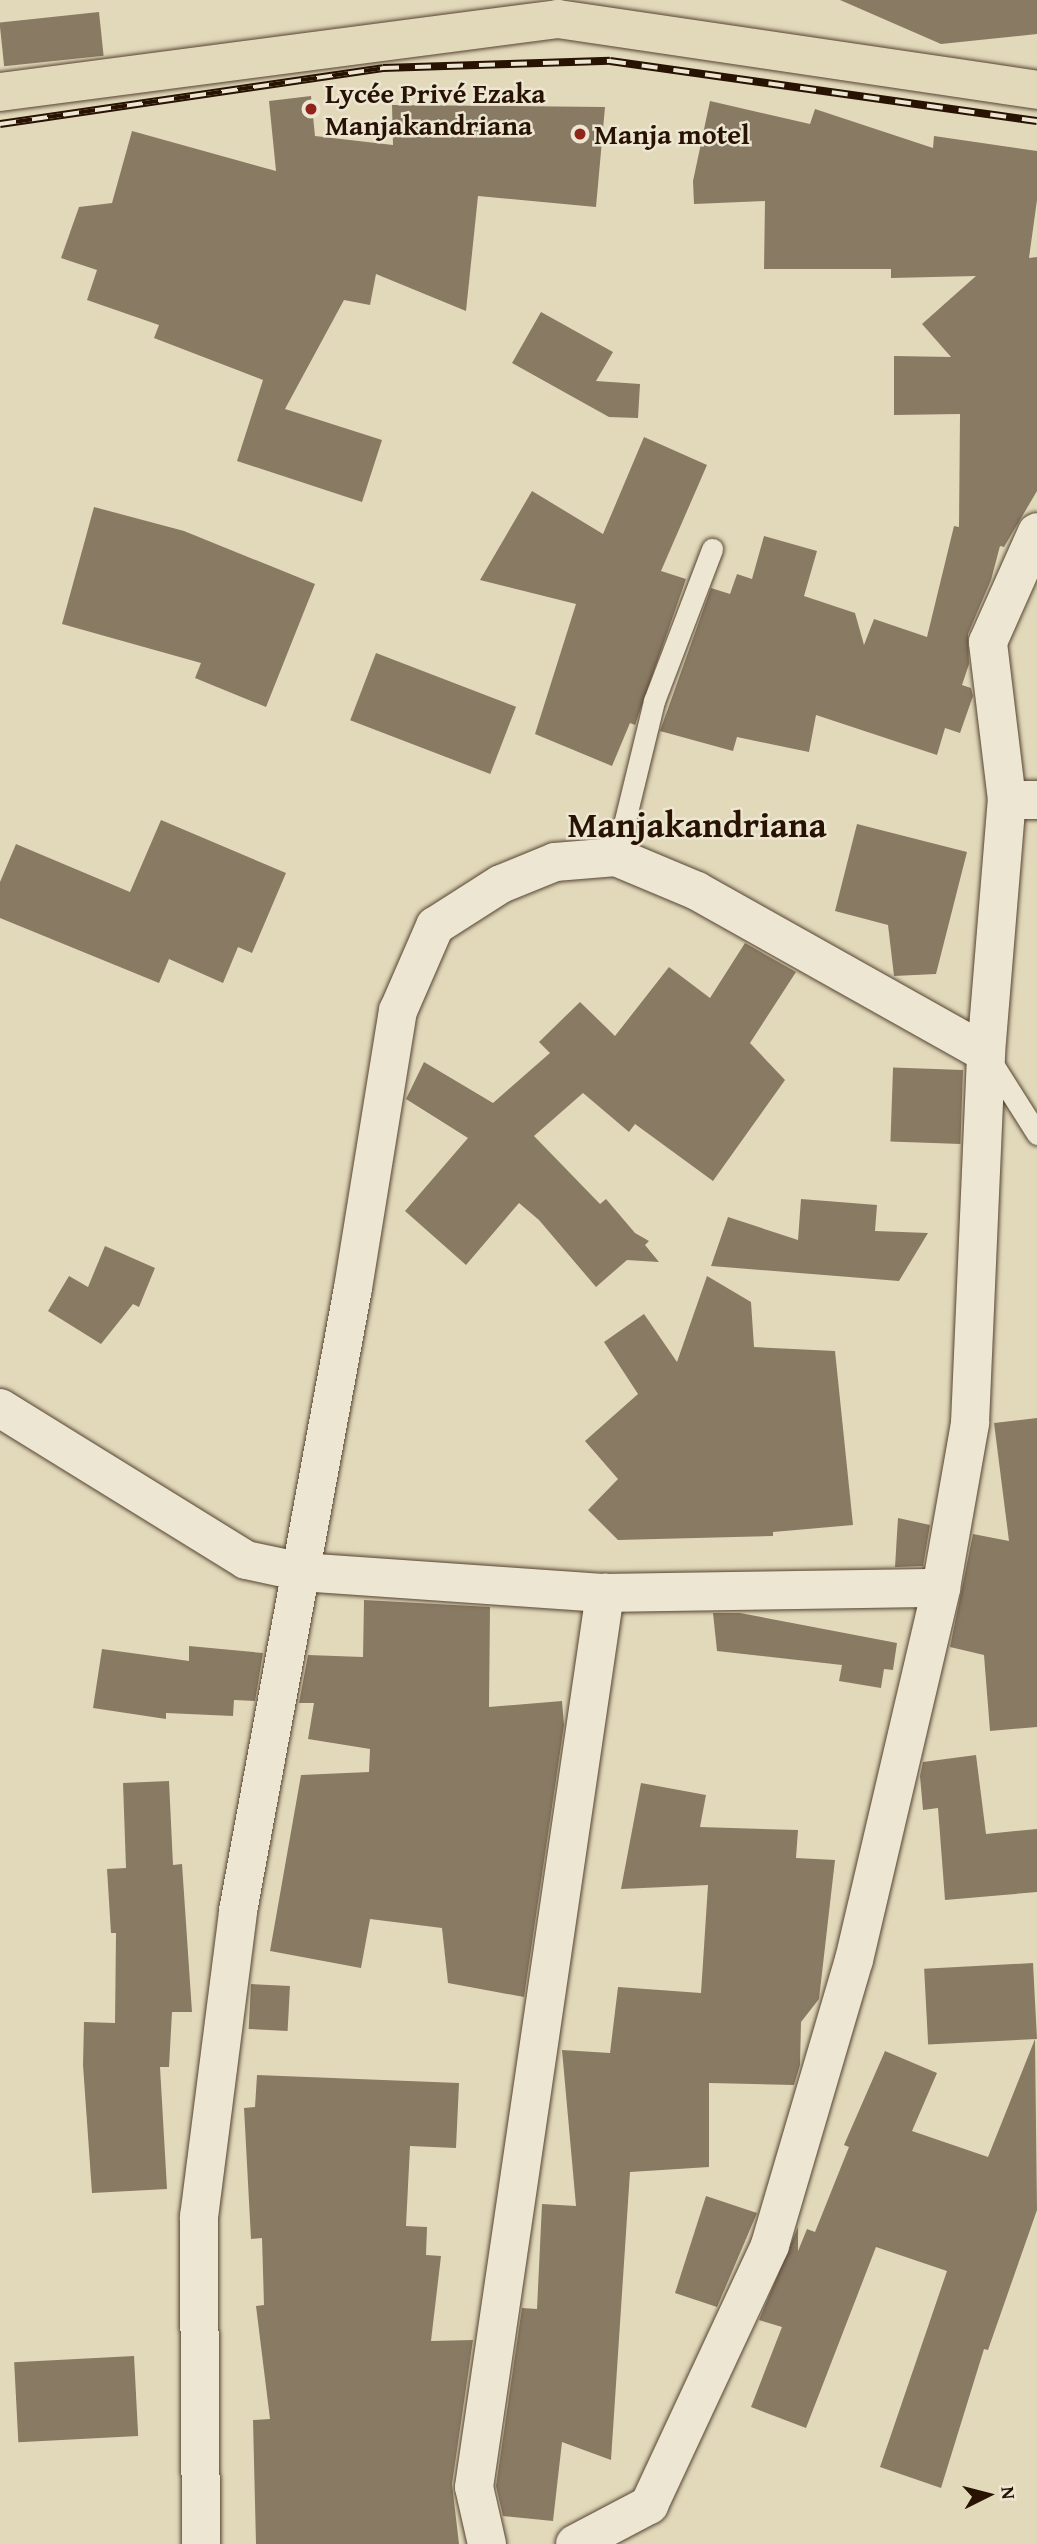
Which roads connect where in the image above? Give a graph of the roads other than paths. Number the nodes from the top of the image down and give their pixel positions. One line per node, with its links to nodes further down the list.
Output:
1 (1037, 90): 2 (main road)
2 (0, 92)
3 (1037, 532): 5 (street)
4 (712, 549): 6 (lane)
5 (1022, 800): 7 (street)
6 (616, 857): 7 (street); 10 (street)
7 (986, 1053): 8 (lane); 11 (street)
8 (1037, 1134)
9 (0, 1408): 10 (street)
10 (302, 1572): 12 (street); 13 (street)
11 (941, 1588): 12 (street); 15 (street)
12 (606, 1593): 14 (street)
13 (201, 2544)
14 (487, 2544)
15 (575, 2544)

